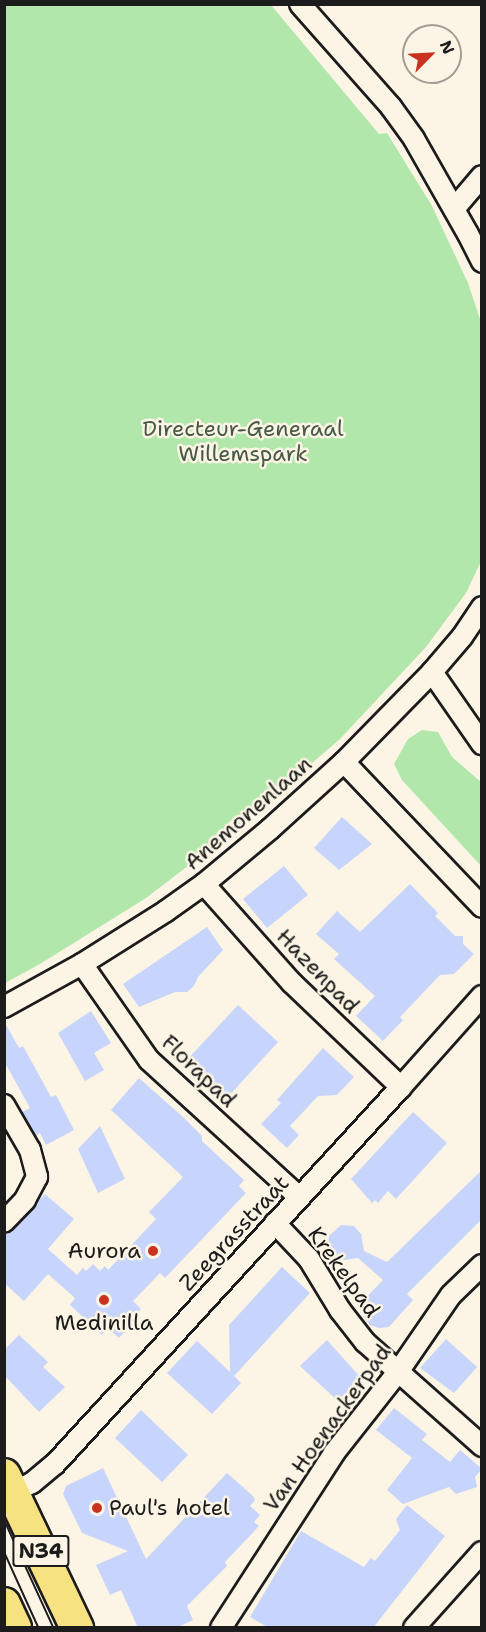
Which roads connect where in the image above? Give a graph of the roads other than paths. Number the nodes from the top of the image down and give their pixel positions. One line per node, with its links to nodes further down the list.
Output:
1 (300, 4): 3 (street)
2 (482, 176): 3 (street)
3 (454, 209): 4 (street)
4 (482, 262)
5 (482, 608): 6 (street, Anemonenlaan)
6 (432, 672): 7 (street); 8 (street, Anemonenlaan)
7 (482, 744)
8 (344, 762): 9 (street, Anemonenlaan); 10 (street)
9 (204, 884): 11 (street, Anemonenlaan); 14 (street, Hazenpad)
10 (482, 908)
11 (82, 964): 13 (street, Anemonenlaan); 16 (street, Florapad)
12 (482, 996): 14 (street, Zeegrasstraat)
13 (4, 1006)
14 (401, 1087): 16 (street, Zeegrasstraat)
15 (4, 1105): 17 (street)
16 (299, 1197): 18 (street, Zeegrasstraat)
17 (4, 1222)
18 (275, 1223): 20 (street, Krekelpad); 22 (street, Zeegrasstraat)
19 (482, 1265): 20 (street, Van Hoenackerpad)
20 (398, 1372): 21 (street, Krekelpad); 27 (street, Van Hoenackerpad)
21 (482, 1446)
22 (9, 1484): 26 (main road, N34)
23 (482, 1552): 28 (street)
24 (4, 1604): 25 (main road)
25 (15, 1628)
26 (77, 1628)
27 (221, 1628)
28 (414, 1628)

